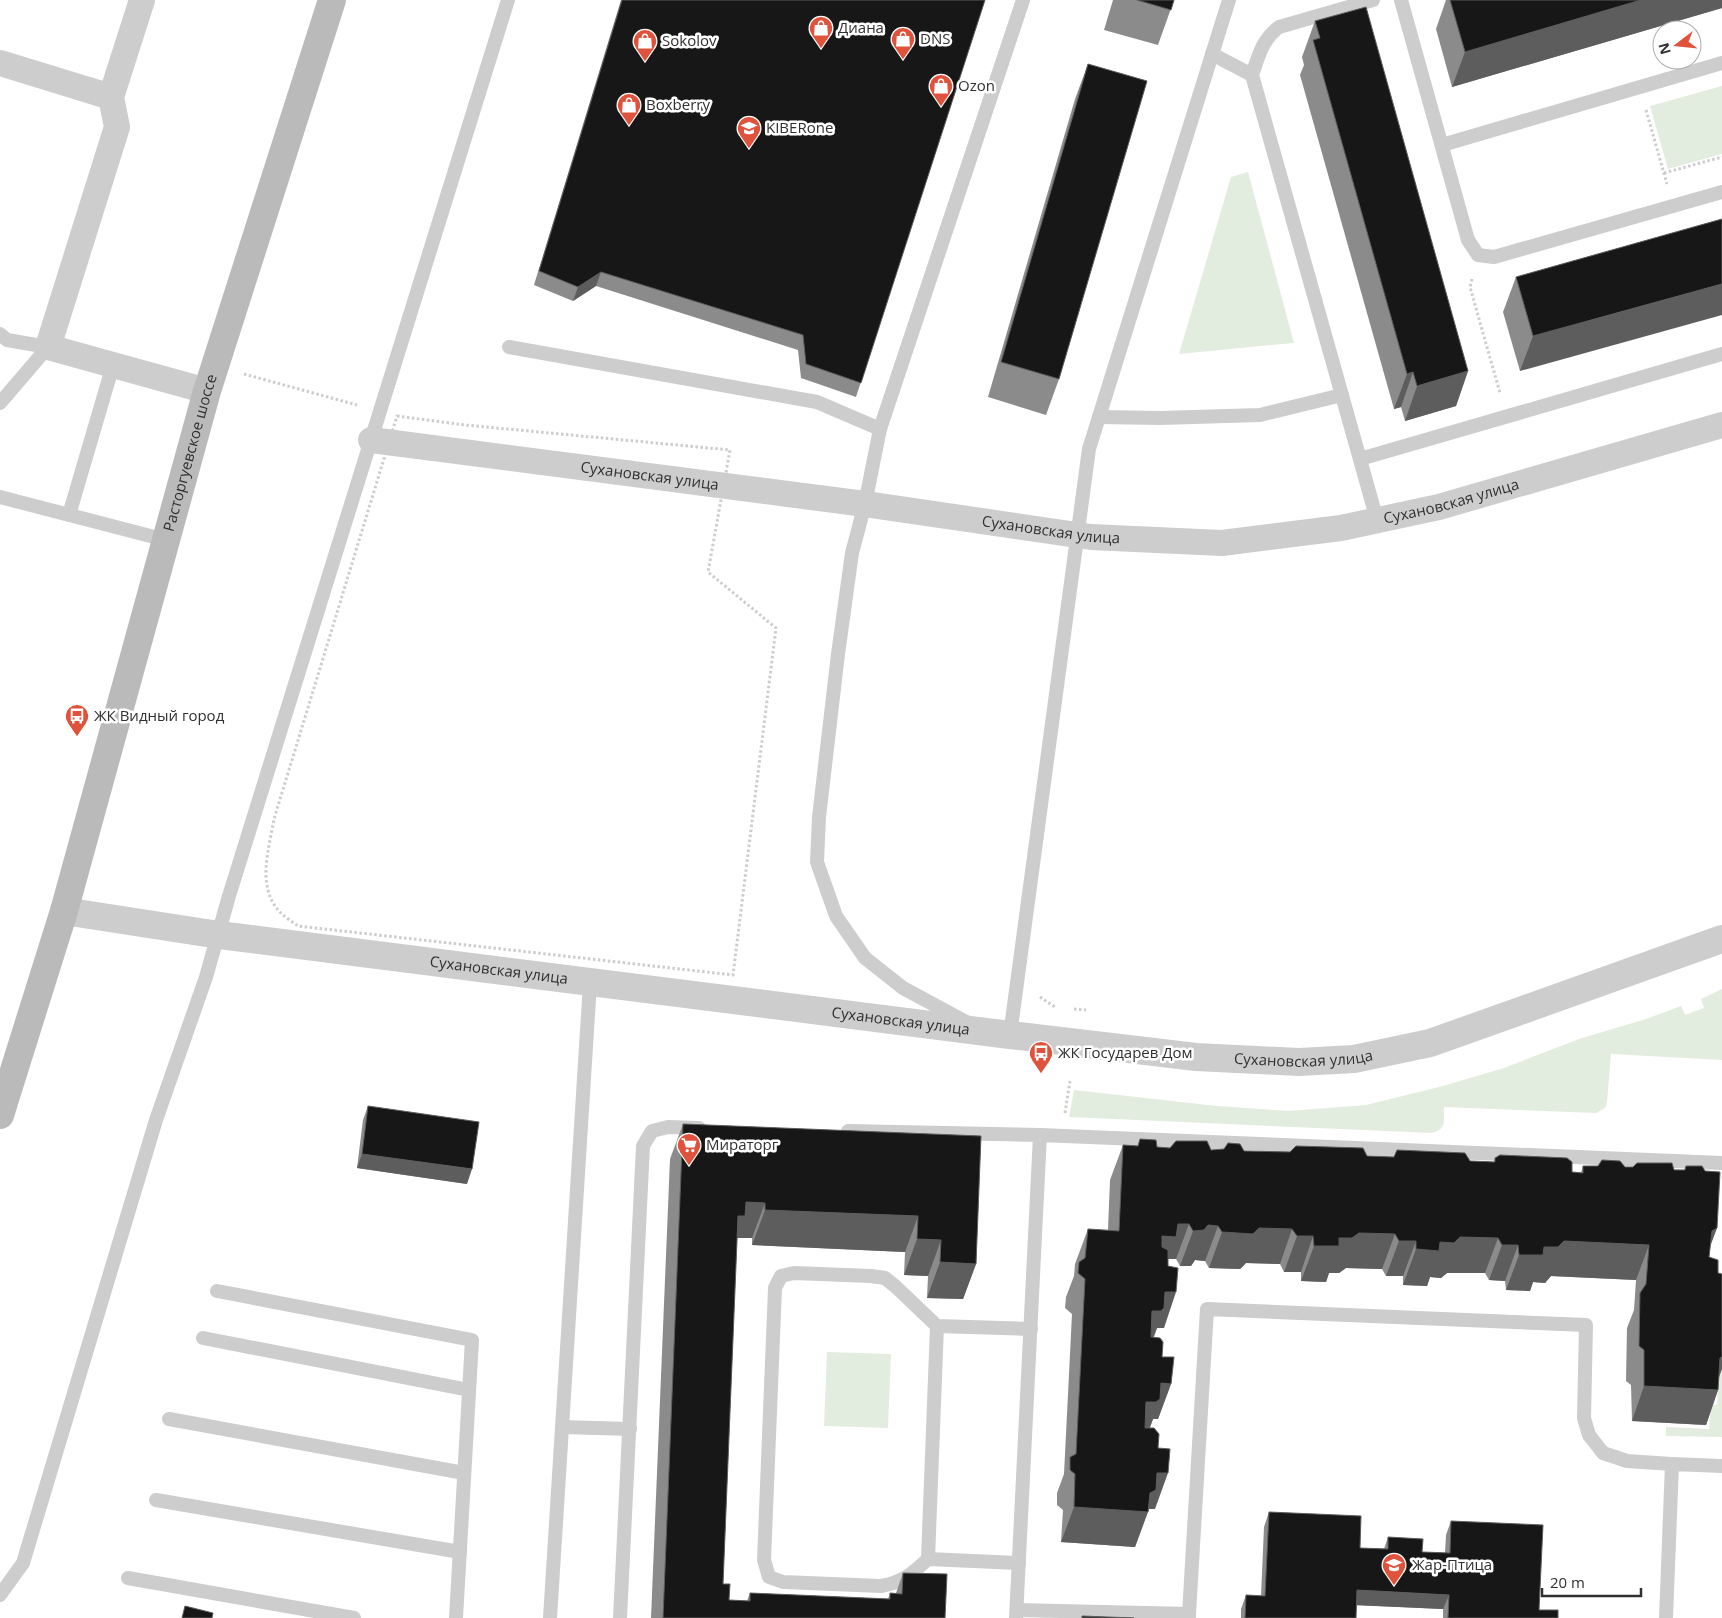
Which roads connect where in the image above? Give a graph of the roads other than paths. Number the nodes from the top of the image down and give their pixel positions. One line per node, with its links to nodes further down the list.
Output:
1 (142, 0): 12 (street)
2 (332, 0): 20 (main road, Расторгуевское шоссе)
3 (508, 0): 26 (lane)
4 (1023, 0): 25 (lane)
5 (1229, 0): 8 (lane)
6 (1373, 0): 11 (lane)
7 (1401, 0): 13 (lane)
8 (1212, 54): 11 (lane); 23 (lane)
9 (0, 63): 12 (street)
10 (1722, 63): 13 (lane)
11 (1252, 74): 21 (lane)
12 (111, 96): 16 (street)
13 (1442, 145): 14 (lane)
14 (1722, 192)
15 (0, 334): 16 (lane)
16 (48, 347): 19 (street); 22 (lane)
17 (509, 347): 25 (lane)
18 (1722, 354): 27 (lane)
19 (113, 365): 20 (street); 30 (lane)
20 (211, 379): 33 (main road, Расторгуевское шоссе)
21 (1342, 395): 23 (lane); 27 (lane)
22 (0, 404)
23 (1099, 417): 32 (lane)
24 (1722, 425): 31 (street, Сухановская улица)
25 (880, 429): 29 (lane)
26 (380, 441): 29 (street, Сухановская улица); 35 (lane)
27 (1360, 459): 31 (lane)
28 (0, 497): 30 (lane)
29 (865, 504): 32 (street, Сухановская улица); 38 (lane)
30 (69, 515): 33 (lane)
31 (1377, 520): 32 (street, Сухановская улица)
32 (1078, 536): 38 (lane)
33 (166, 540): 34 (main road, Расторгуевское шоссе)
34 (64, 910): 35 (street, Сухановская улица); 39 (main road, Расторгуевское шоссе)
35 (218, 935): 37 (street, Сухановская улица); 60 (lane)
36 (1722, 939): 38 (street, Сухановская улица)
37 (590, 983): 38 (street, Сухановская улица); 50 (lane)
38 (997, 1033)
39 (0, 1115)
40 (717, 1128): 51 (lane)
41 (836, 1131): 42 (lane)
42 (1040, 1135): 43 (lane); 46 (lane)
43 (1722, 1163)
44 (217, 1291): 48 (lane)
45 (937, 1326): 46 (lane); 57 (lane); 57 (lane)
46 (1031, 1329): 58 (lane)
47 (203, 1338): 48 (lane)
48 (469, 1390): 54 (lane)
49 (169, 1419): 54 (lane)
50 (562, 1427): 51 (lane); 66 (lane)
51 (630, 1429): 67 (lane)
52 (1672, 1464): 53 (lane); 63 (lane); 68 (lane)
53 (1722, 1466)
54 (464, 1473): 56 (lane)
55 (156, 1500): 56 (lane)
56 (460, 1552): 65 (lane)
57 (928, 1559): 58 (lane)
58 (1019, 1563): 62 (lane)
59 (128, 1578): 61 (lane)
60 (0, 1595)
61 (276, 1611): 64 (lane)
62 (1017, 1614): 63 (lane)
63 (1189, 1616)
64 (354, 1618)
65 (456, 1618)
66 (550, 1618)
67 (620, 1618)
68 (1666, 1618)

